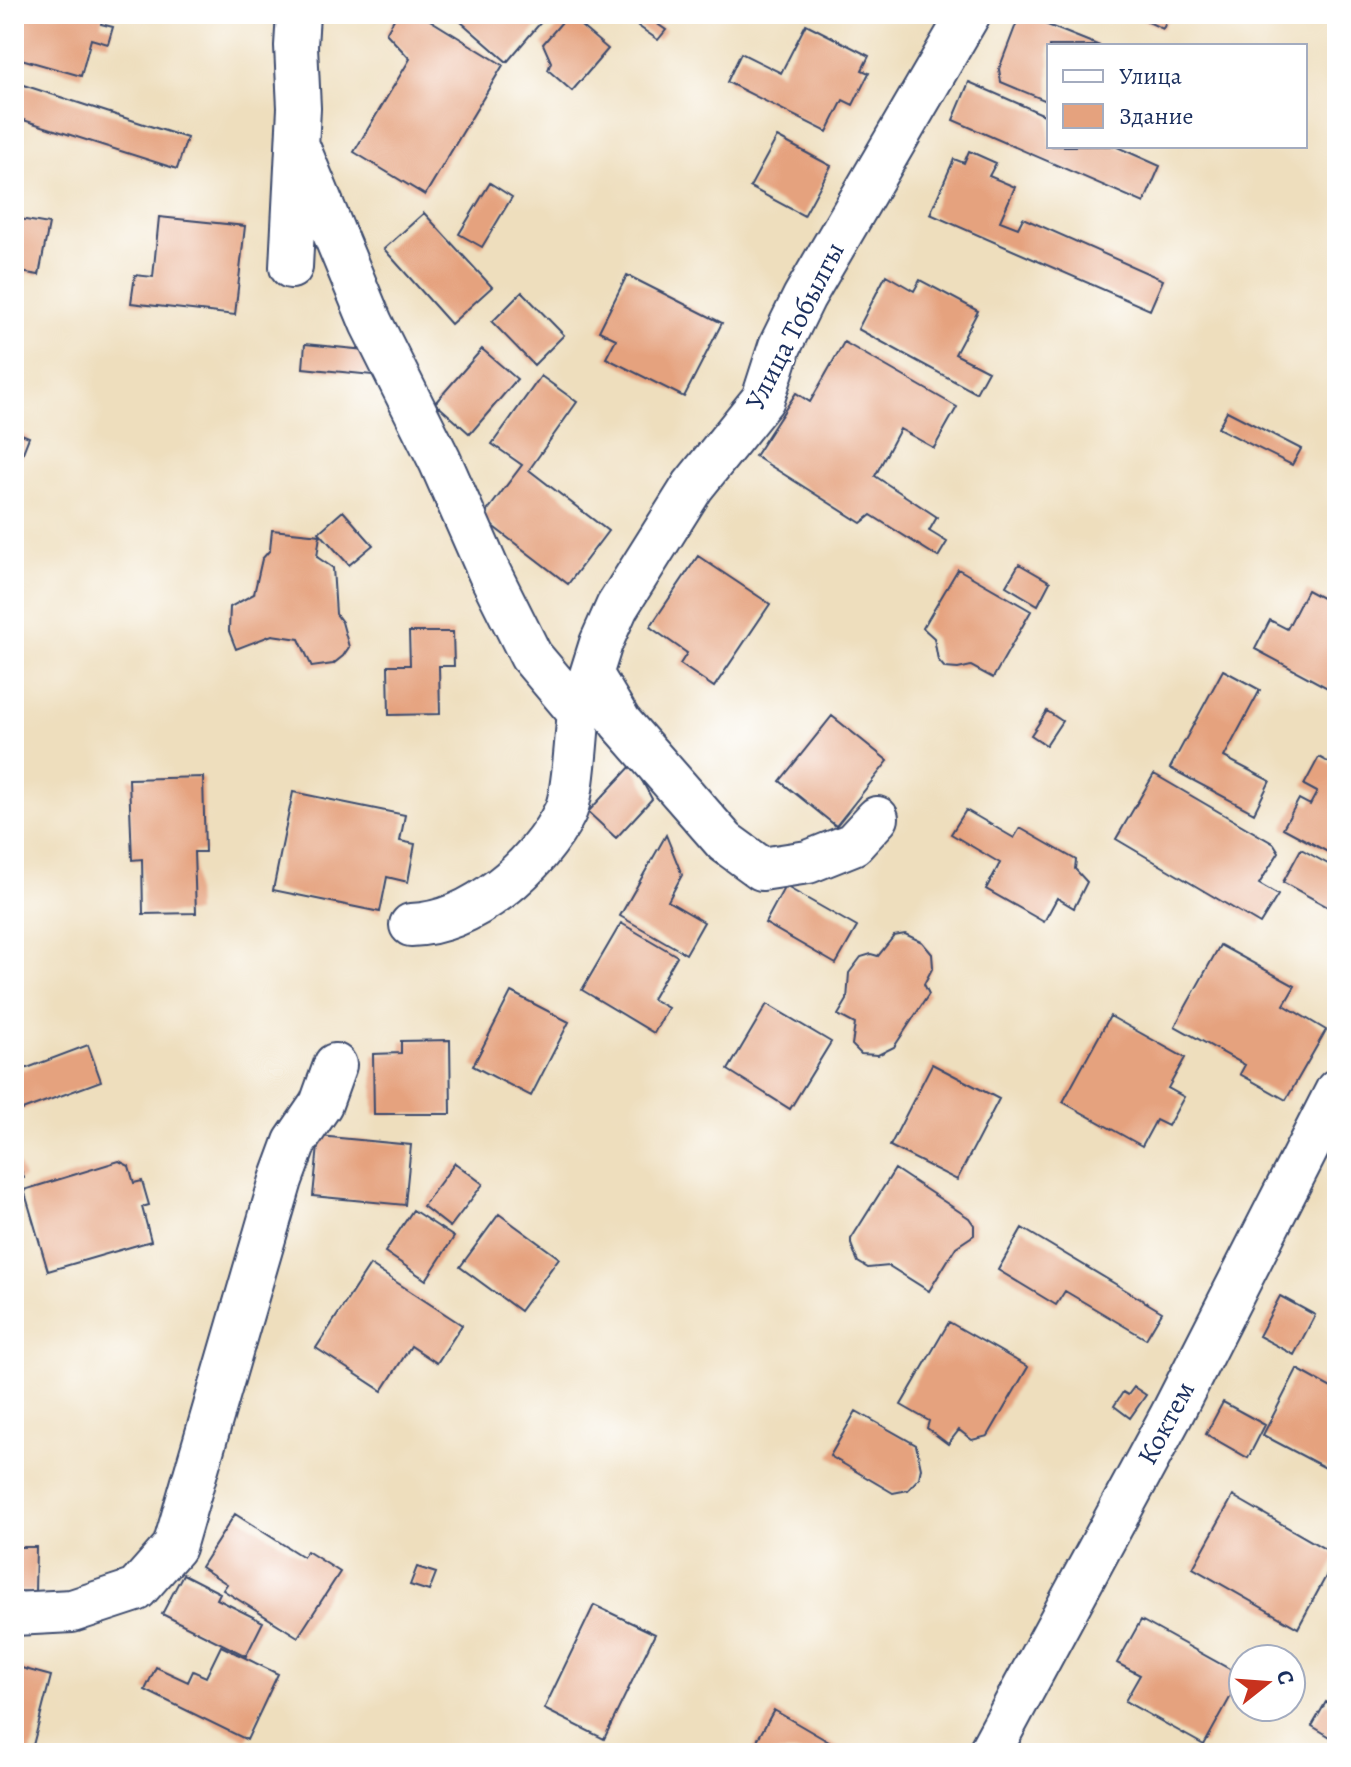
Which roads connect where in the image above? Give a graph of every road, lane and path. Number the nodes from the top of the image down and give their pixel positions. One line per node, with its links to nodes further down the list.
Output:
1 (298, 14): 3 (street)
2 (969, 14): 5 (street, Улица Тобылгы)
3 (298, 146): 4 (street); 5 (street)
4 (291, 267)
5 (585, 694): 6 (street); 7 (street, Улица Тобылгы)
6 (877, 818)
7 (411, 925)
8 (335, 1065): 10 (street)
9 (1337, 1090): 11 (street, Коктем)
10 (14, 1614)
11 (989, 1753)

